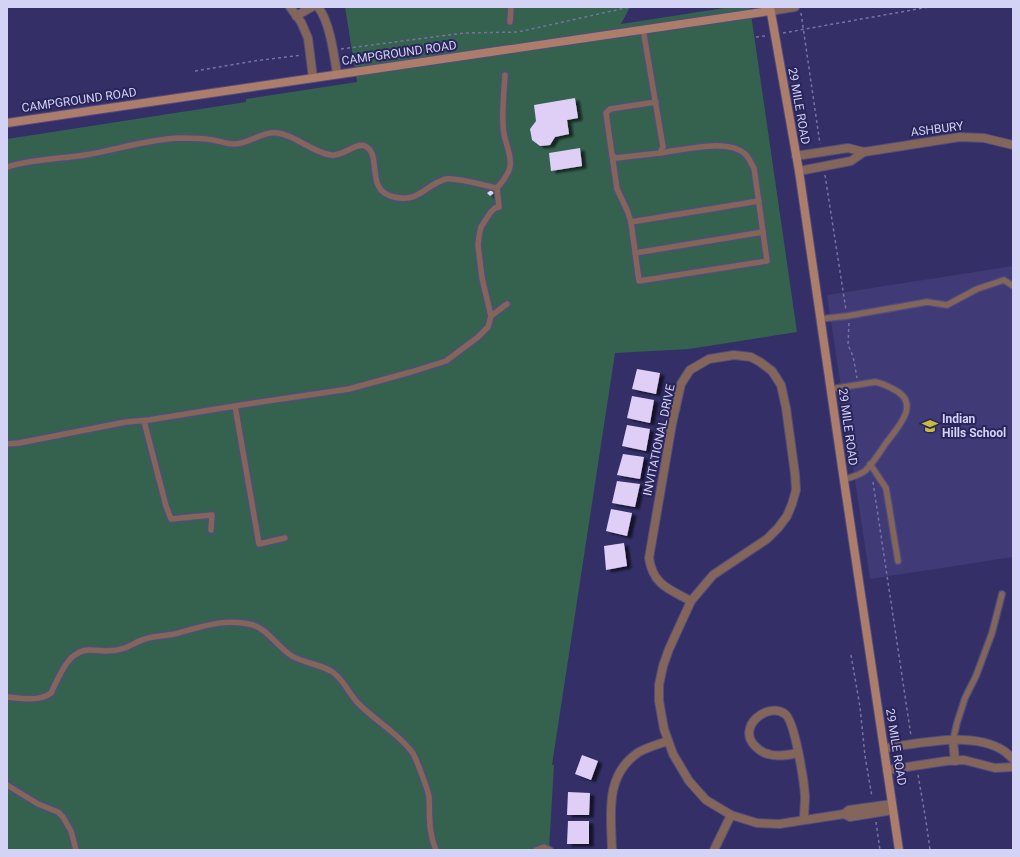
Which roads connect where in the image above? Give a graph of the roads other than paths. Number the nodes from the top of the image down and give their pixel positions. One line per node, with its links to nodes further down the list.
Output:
1 (290, 7): 7 (street)
2 (312, 7): 7 (street)
3 (318, 7): 10 (street)
4 (511, 7): 8 (lane)
5 (795, 7): 6 (street, CAMPGROUND ROAD)
6 (770, 9): 9 (street, CAMPGROUND ROAD); 19 (street, 29 MILE ROAD)
7 (296, 16): 12 (street)
8 (510, 22)
9 (643, 29): 10 (street, CAMPGROUND ROAD); 13 (lane)
10 (337, 74): 12 (street, CAMPGROUND ROAD)
11 (505, 75): 22 (lane)
12 (313, 78): 14 (street, CAMPGROUND ROAD)
13 (656, 102): 17 (lane); 18 (lane)
14 (7, 123)
15 (1013, 145): 16 (street, ASHBURY)
16 (864, 152): 19 (street); 21 (street)
17 (660, 153): 18 (lane); 23 (lane)
18 (612, 155): 24 (lane)
19 (796, 156): 21 (street, 29 MILE ROAD)
20 (7, 167): 22 (lane)
21 (799, 171): 30 (street, 29 MILE ROAD)
22 (497, 188): 29 (lane)
23 (759, 202): 24 (lane); 25 (lane)
24 (631, 222): 26 (lane)
25 (763, 232): 26 (lane); 26 (lane)
26 (635, 252)
27 (1013, 286): 30 (lane)
28 (507, 304): 29 (lane)
29 (491, 316): 32 (lane)
30 (820, 319): 31 (street, 29 MILE ROAD)
31 (830, 389): 35 (lane); 36 (street, 29 MILE ROAD)
32 (235, 406): 33 (lane); 38 (lane)
33 (144, 421): 34 (lane); 37 (lane)
34 (7, 444)
35 (870, 464): 36 (lane); 39 (lane)
36 (844, 480): 45 (street, 29 MILE ROAD)
37 (211, 530)
38 (285, 538)
39 (898, 561)
40 (1002, 594): 43 (lane)
41 (691, 601): 41 (street, INVITATIONAL DRIVE); 44 (street, INVITATIONAL DRIVE)
42 (7, 698): 56 (lane)
43 (953, 740): 45 (street); 47 (street); 48 (street)
44 (668, 741): 53 (street, INVITATIONAL DRIVE); 59 (street)
45 (884, 748): 50 (street, 29 MILE ROAD)
46 (798, 753): 46 (street); 54 (street)
47 (1013, 759)
48 (955, 761): 49 (street); 50 (street)
49 (1013, 767)
50 (887, 770): 52 (street, 29 MILE ROAD)
51 (7, 785): 55 (lane)
52 (893, 807): 54 (street, INVITATIONAL DRIVE); 61 (street, 29 MILE ROAD)
53 (731, 815): 54 (street, INVITATIONAL DRIVE); 60 (street)
54 (804, 820)
55 (76, 850)
56 (436, 850)
57 (536, 850): 58 (lane)
58 (550, 850)
59 (612, 850)
60 (714, 850)
61 (899, 850)

